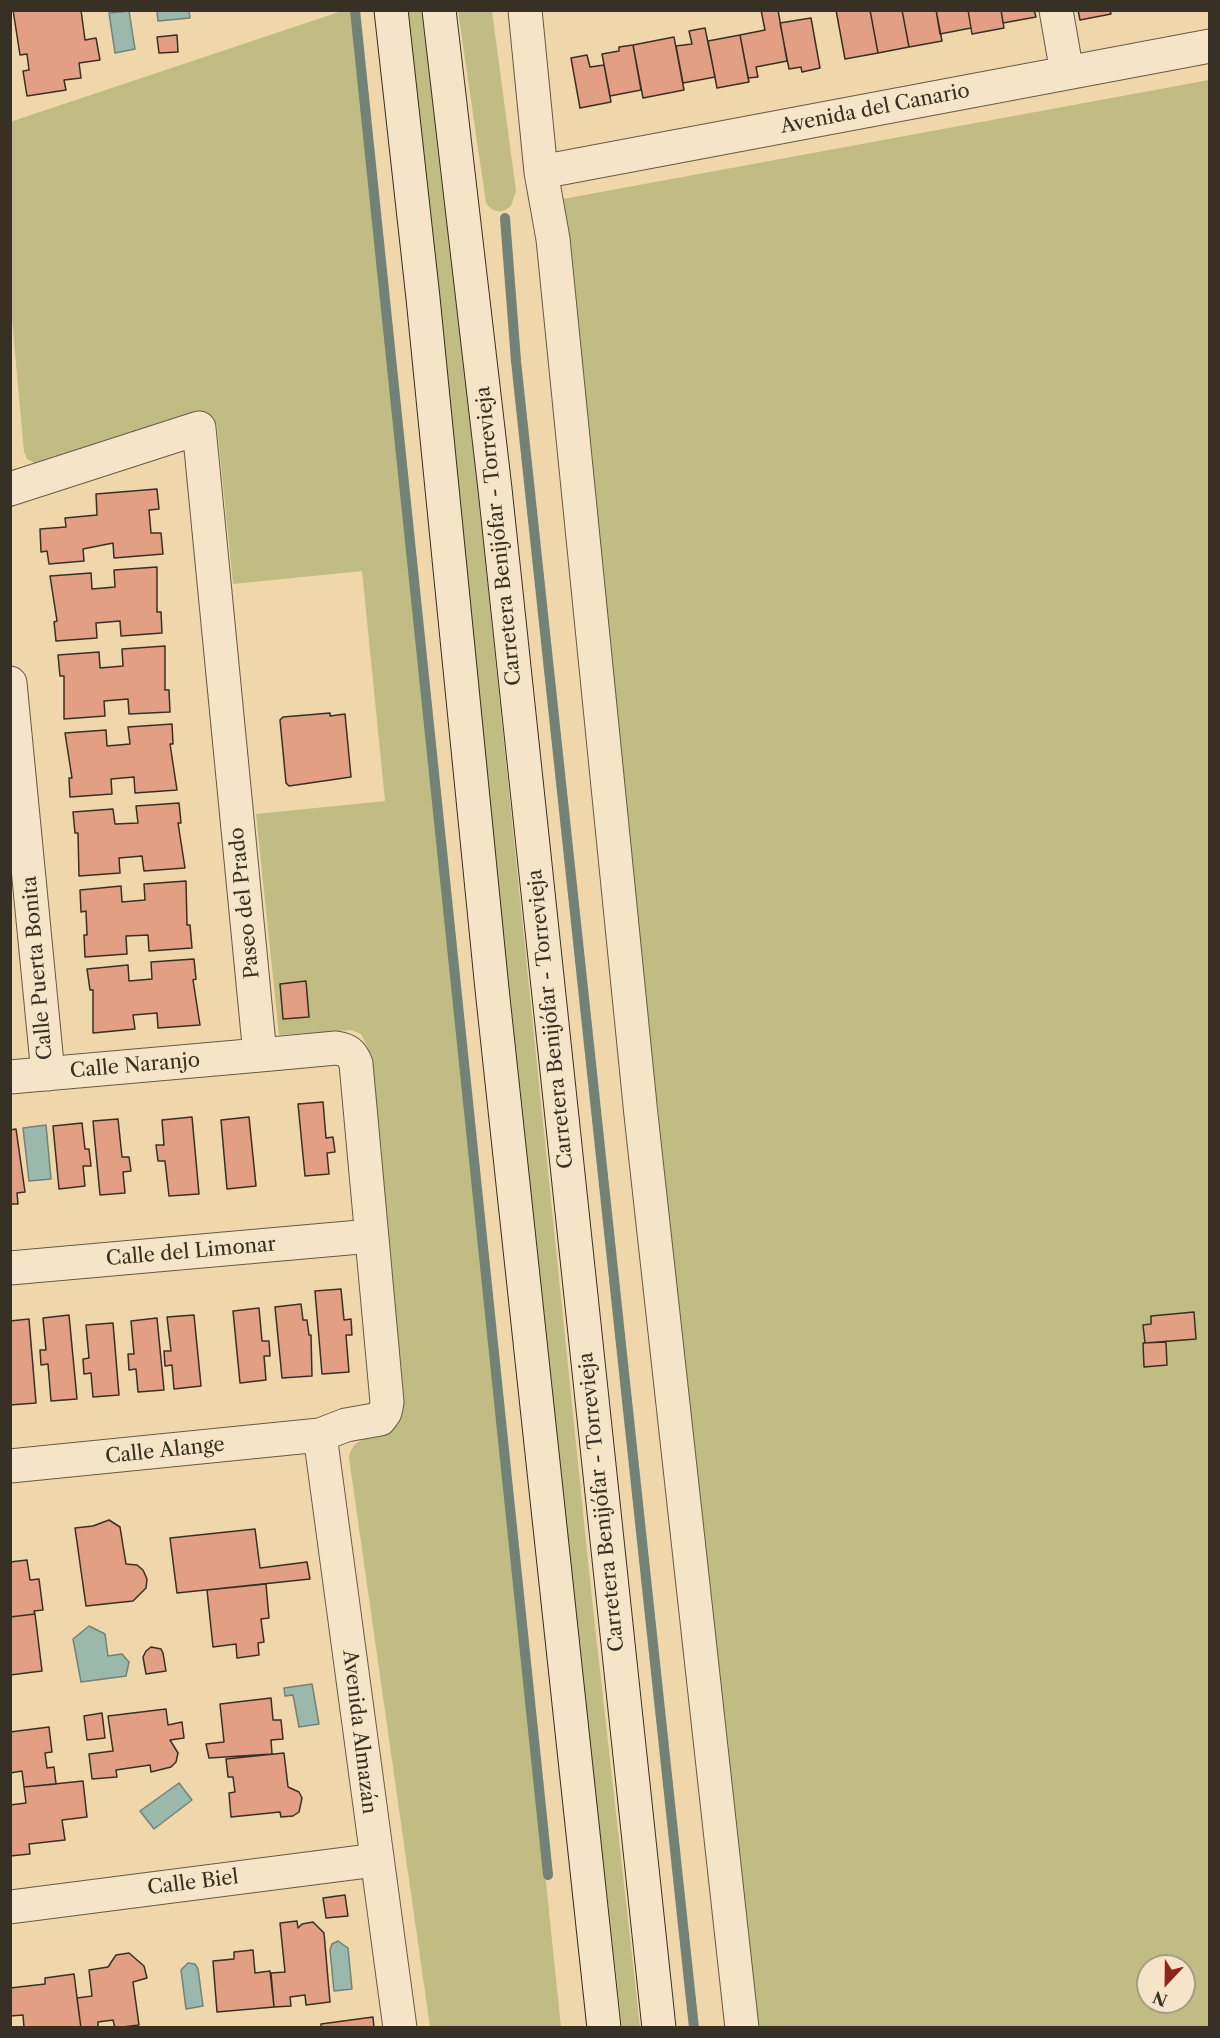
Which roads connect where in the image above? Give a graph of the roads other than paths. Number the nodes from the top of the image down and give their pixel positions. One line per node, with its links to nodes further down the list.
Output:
1 (391, 10): 20 (street)
2 (439, 10): 21 (street, Carretera Benijófar - Torrevieja)
3 (525, 10): 7 (street)
4 (1056, 10): 6 (street)
5 (1209, 46): 6 (street, Avenida del Canario)
6 (1067, 73): 7 (street, Avenida del Canario)
7 (541, 172): 22 (street)
8 (11, 489): 10 (street, Paseo del Prado)
9 (10, 682): 11 (street, Calle Puerta Bonita)
10 (260, 1055): 11 (street, Calle Naranjo); 13 (street)
11 (48, 1074): 12 (street, Calle Naranjo)
12 (10, 1077)
13 (372, 1236): 14 (street, Calle del Limonar); 15 (street)
14 (10, 1268)
15 (320, 1436): 16 (street, Calle Alange); 17 (street, Avenida Almazán)
16 (10, 1466)
17 (376, 1860): 18 (street, Calle Biel); 19 (street, Avenida Almazán)
18 (10, 1907)
19 (400, 2028)
20 (604, 2028)
21 (659, 2028)
22 (742, 2028)

